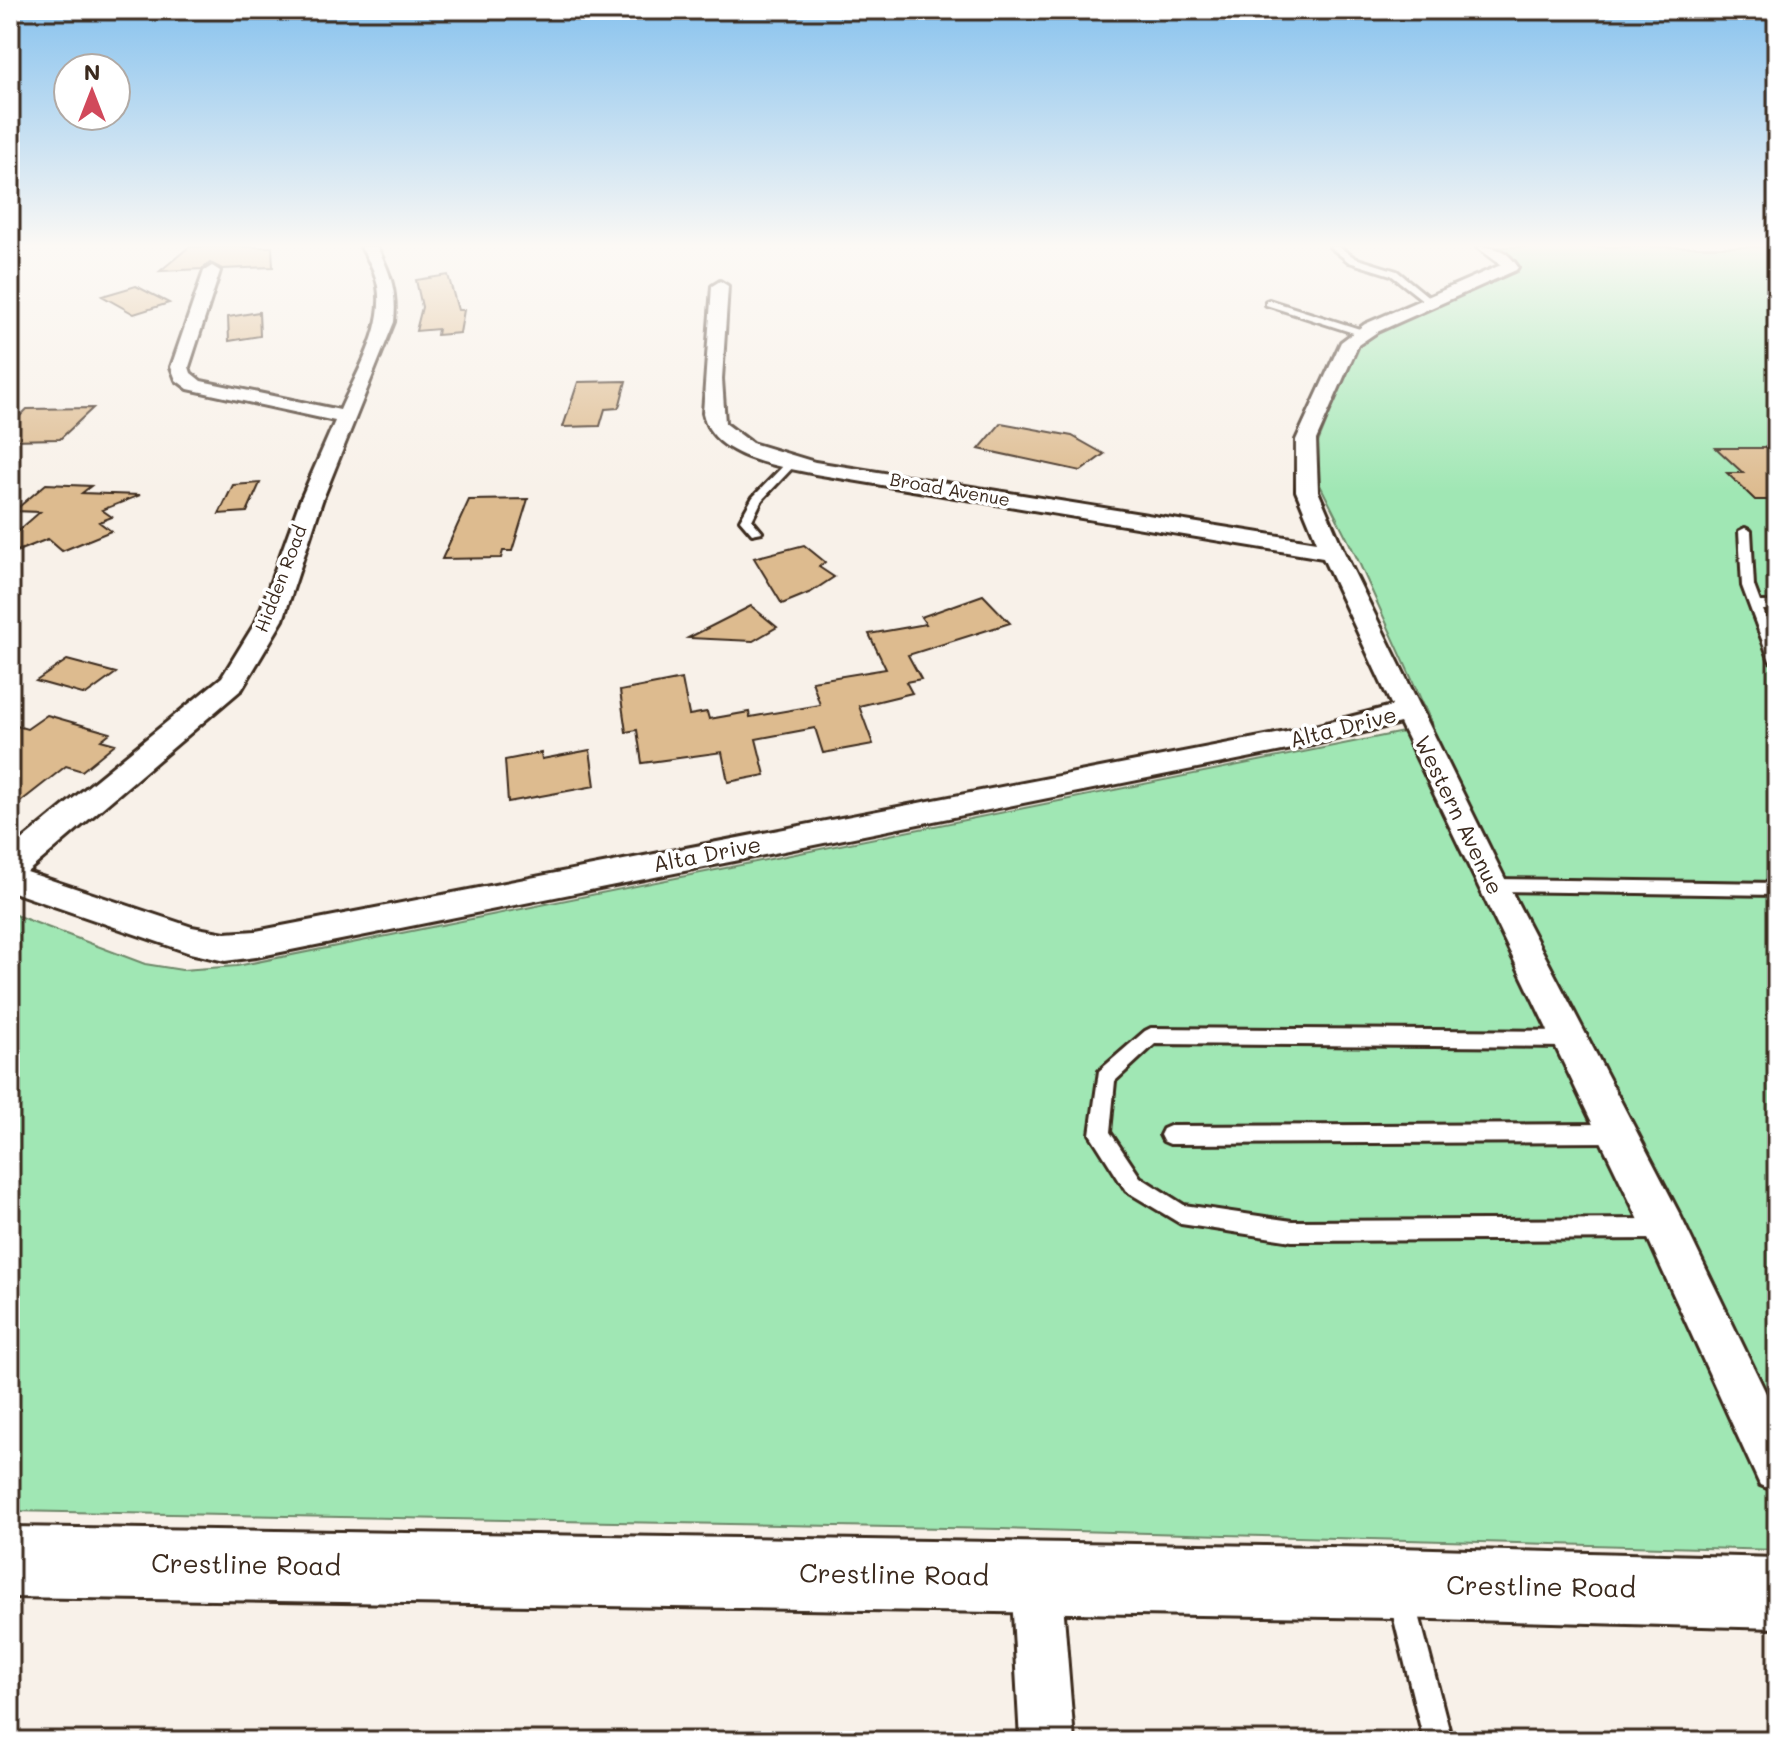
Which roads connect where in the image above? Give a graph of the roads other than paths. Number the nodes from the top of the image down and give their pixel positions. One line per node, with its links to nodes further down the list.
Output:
1 (193, 329): 7 (street)
2 (381, 329): 7 (street, Hidden Road)
3 (719, 329): 8 (street, Broad Avenue)
4 (1350, 329): 6 (lane)
5 (1373, 329): 6 (street)
6 (1363, 333): 11 (street, Western Avenue)
7 (347, 418): 16 (street, Hidden Road)
8 (792, 463): 10 (lane); 11 (street, Broad Avenue)
9 (1745, 531): 12 (lane)
10 (756, 532)
11 (1332, 552): 15 (street, Western Avenue)
12 (1755, 606): 13 (lane); 14 (lane)
13 (1777, 606)
14 (1777, 661)
15 (1410, 711): 17 (street, Alta Drive); 18 (street, Western Avenue)
16 (10, 868)
17 (10, 879)
18 (1492, 885): 19 (lane); 20 (street, Western Avenue)
19 (1777, 889)
20 (1571, 1039): 21 (street, Western Avenue); 23 (lane)
21 (1617, 1133): 22 (lane); 23 (street, Western Avenue)
22 (1170, 1135)
23 (1665, 1229): 24 (street, Western Avenue)
24 (1777, 1468)
25 (10, 1562): 26 (street, Crestline Road)
26 (1036, 1577): 27 (street, Crestline Road); 29 (street)
27 (1397, 1583): 28 (street, Crestline Road); 30 (lane)
28 (1777, 1593)
29 (1047, 1741)
30 (1438, 1741)

